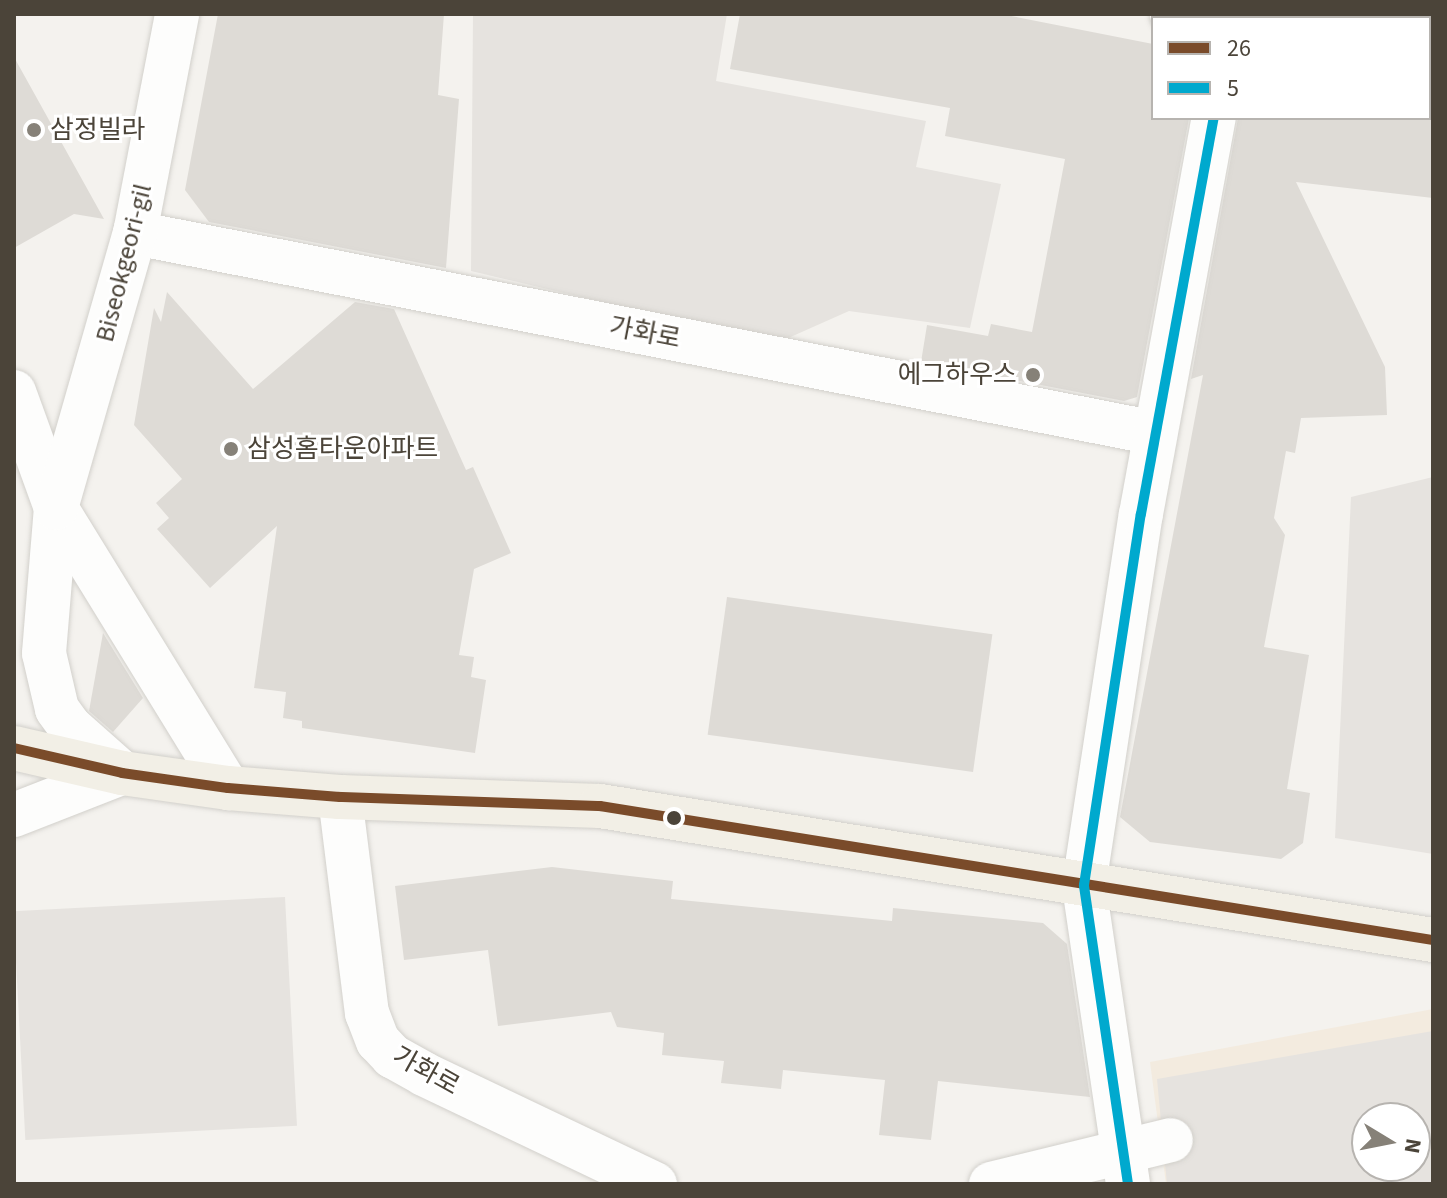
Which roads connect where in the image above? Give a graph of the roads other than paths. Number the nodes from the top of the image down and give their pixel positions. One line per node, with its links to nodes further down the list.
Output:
1 (177, 14): 3 (street, Biseokgeori-gil)
2 (1214, 120): 5 (street)
3 (135, 233): 5 (street, 가화로); 6 (street, Biseokgeori-gil)
4 (14, 392): 6 (street)
5 (1155, 433): 14 (street)
6 (56, 508): 7 (street); 11 (street)
7 (29, 668): 10 (street)
8 (14, 748): 10 (main road)
9 (14, 772): 10 (main road)
10 (122, 773): 11 (main road); 13 (street)
11 (228, 788): 12 (main road)
12 (340, 797): 14 (main road); 18 (street, 가화로)
13 (14, 815)
14 (1084, 885): 15 (main road); 17 (street)
15 (1433, 940)
16 (1171, 1140): 17 (street)
17 (1125, 1167): 19 (street)
18 (655, 1184)
19 (991, 1184)

